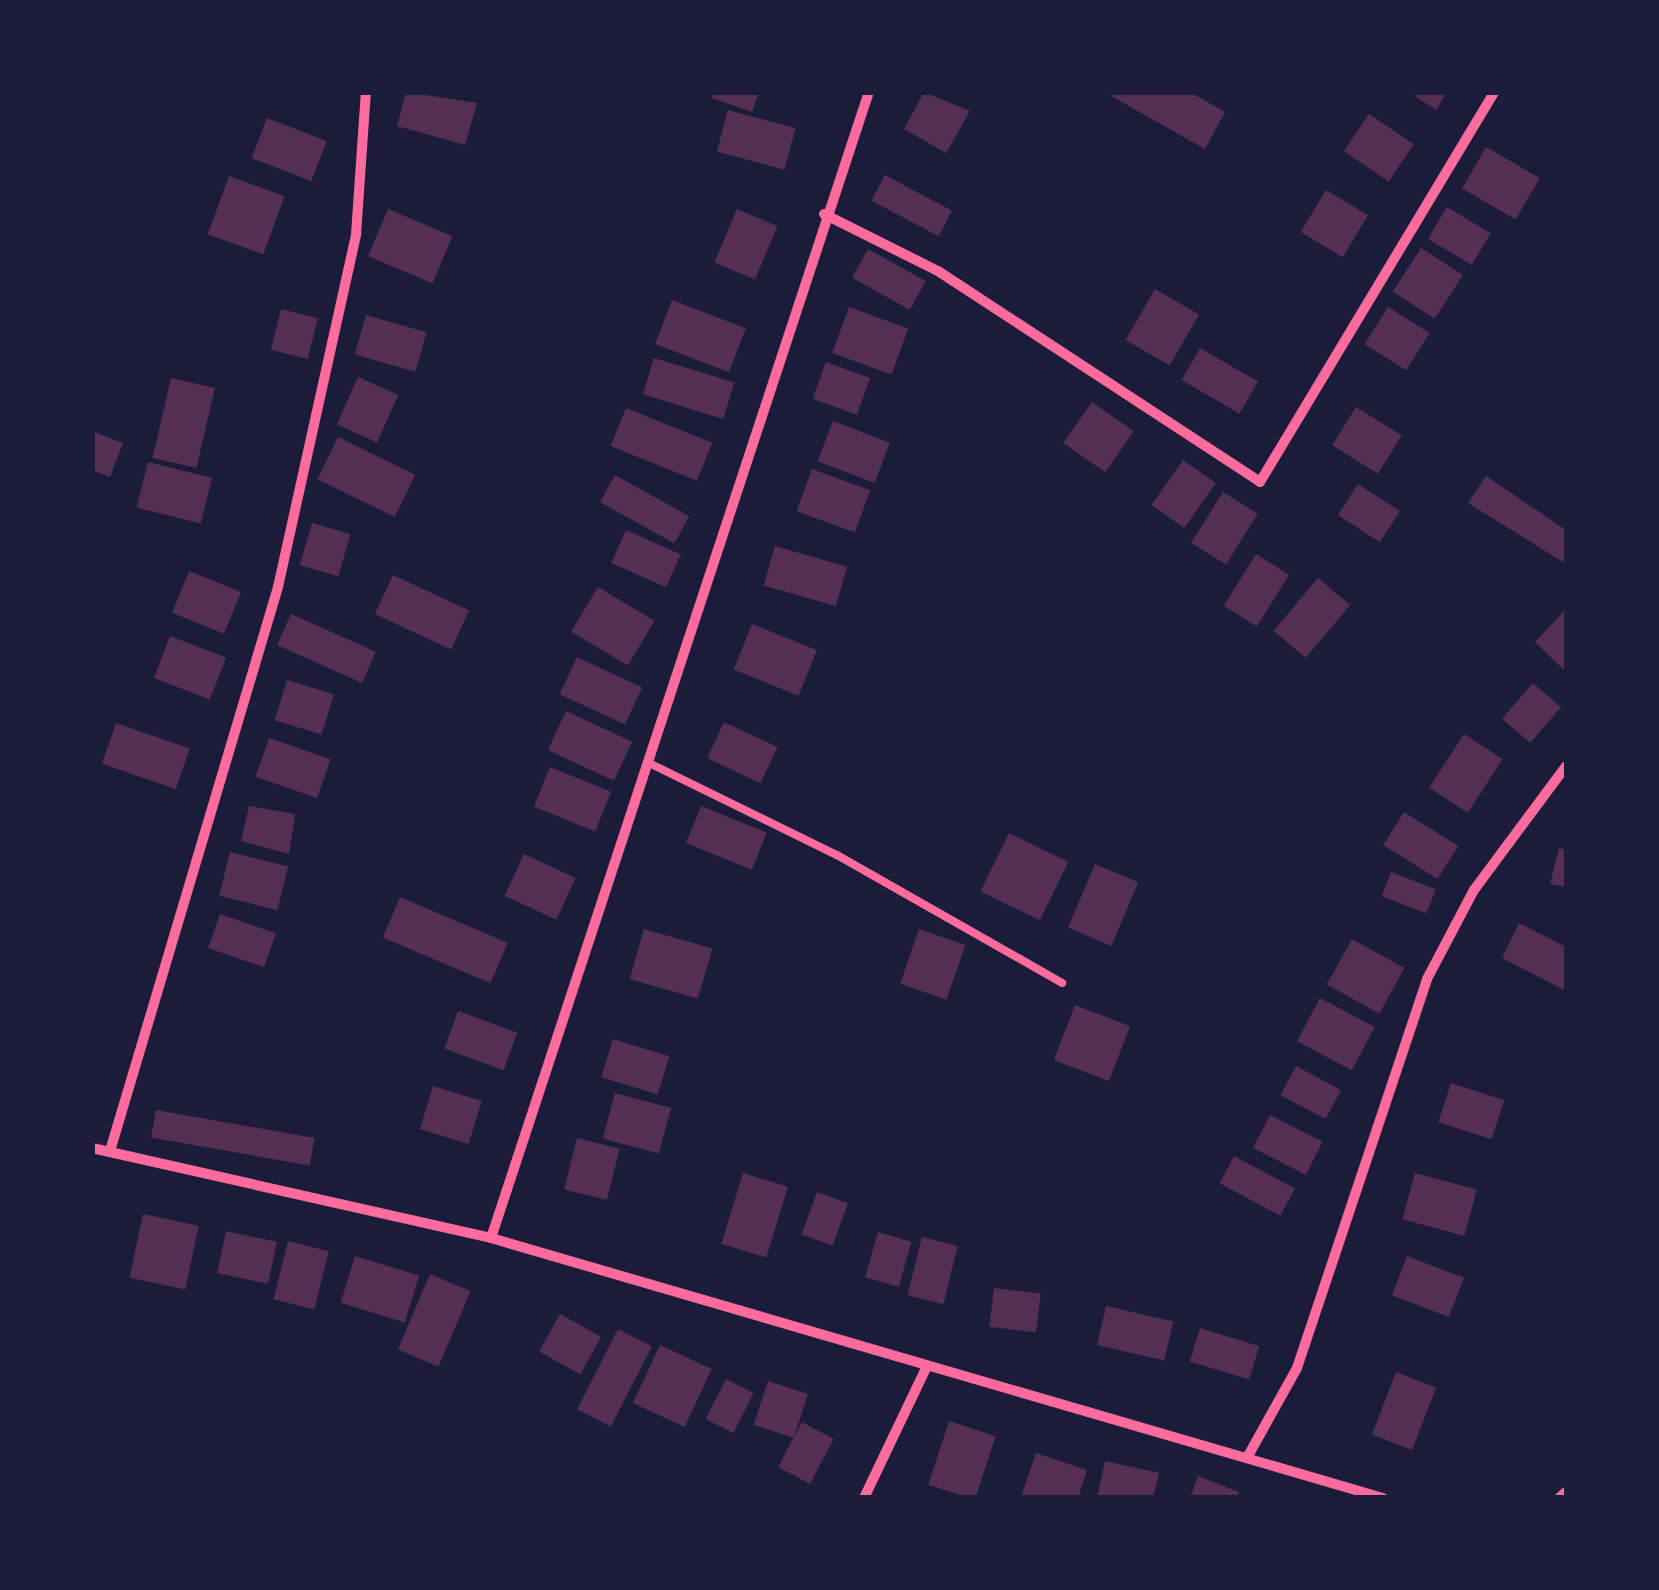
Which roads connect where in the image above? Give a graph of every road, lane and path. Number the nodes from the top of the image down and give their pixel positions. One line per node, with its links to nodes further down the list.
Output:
1 (366, 92): 9 (street)
2 (869, 92): 4 (street)
3 (1494, 92): 4 (street)
4 (824, 214): 5 (street)
5 (650, 764): 7 (lane); 10 (street)
6 (1566, 766): 12 (street)
7 (1062, 983)
8 (92, 1148): 9 (street)
9 (110, 1151): 10 (street)
10 (490, 1238): 11 (street)
11 (926, 1368): 12 (street); 14 (street)
12 (1248, 1456): 15 (street)
13 (1566, 1492): 16 (street)
14 (864, 1498)
15 (1383, 1498)
16 (1559, 1498)

